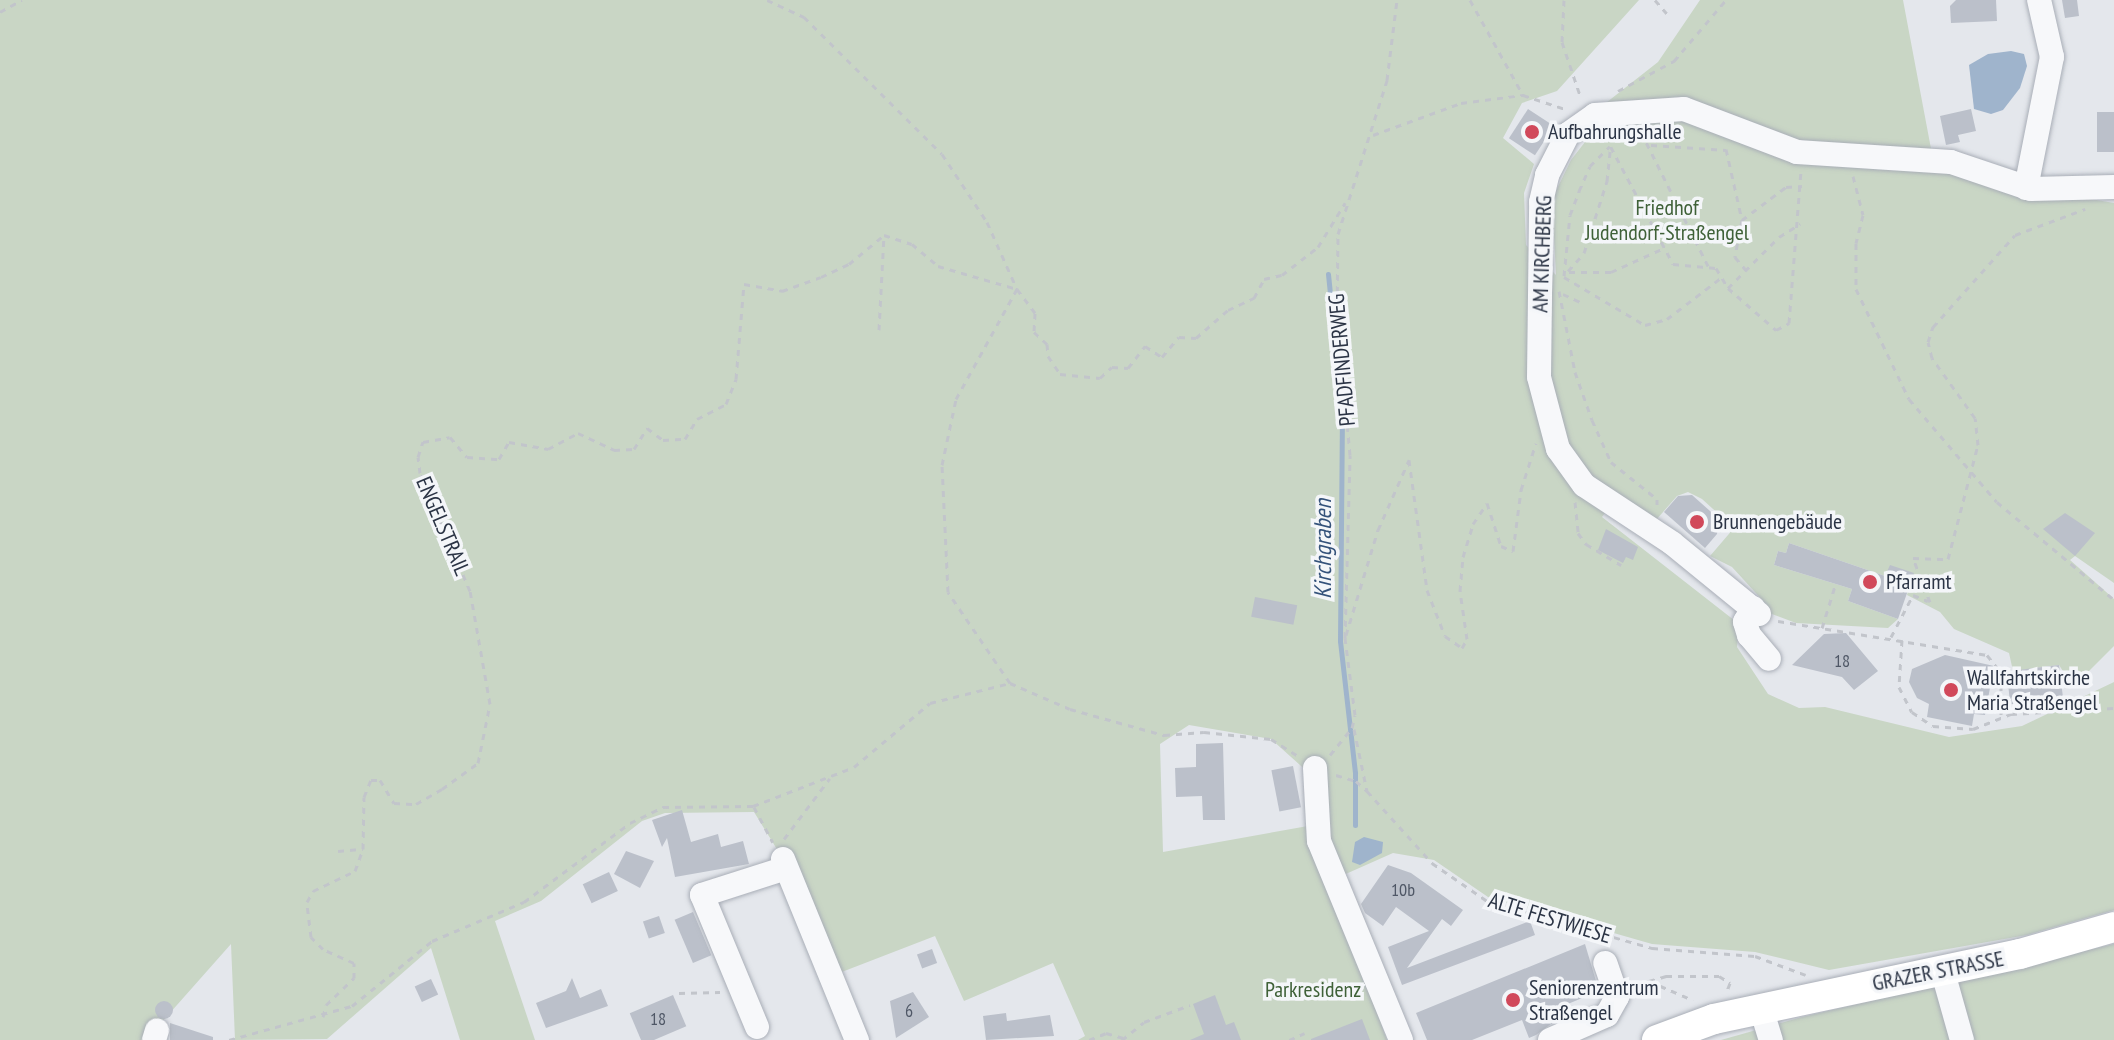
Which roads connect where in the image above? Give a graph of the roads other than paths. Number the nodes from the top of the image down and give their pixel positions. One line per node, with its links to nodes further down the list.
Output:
1 (2039, 0): 3 (street)
2 (2114, 187): 3 (street)
3 (2026, 188): 4 (street, AM KIRCHBERG)
4 (1769, 659)
5 (1315, 768): 12 (street)
6 (2114, 927): 8 (main road, GRAZER STRASSE)
7 (1605, 963): 13 (street)
8 (1942, 969): 9 (main road, GRAZER STRASSE); 15 (street)
9 (1767, 1026): 14 (main road, GRAZER STRASSE)
10 (757, 1027): 11 (street)
11 (857, 1040)
12 (1401, 1040)
13 (1550, 1040)
14 (1657, 1040)
15 (1962, 1040)

